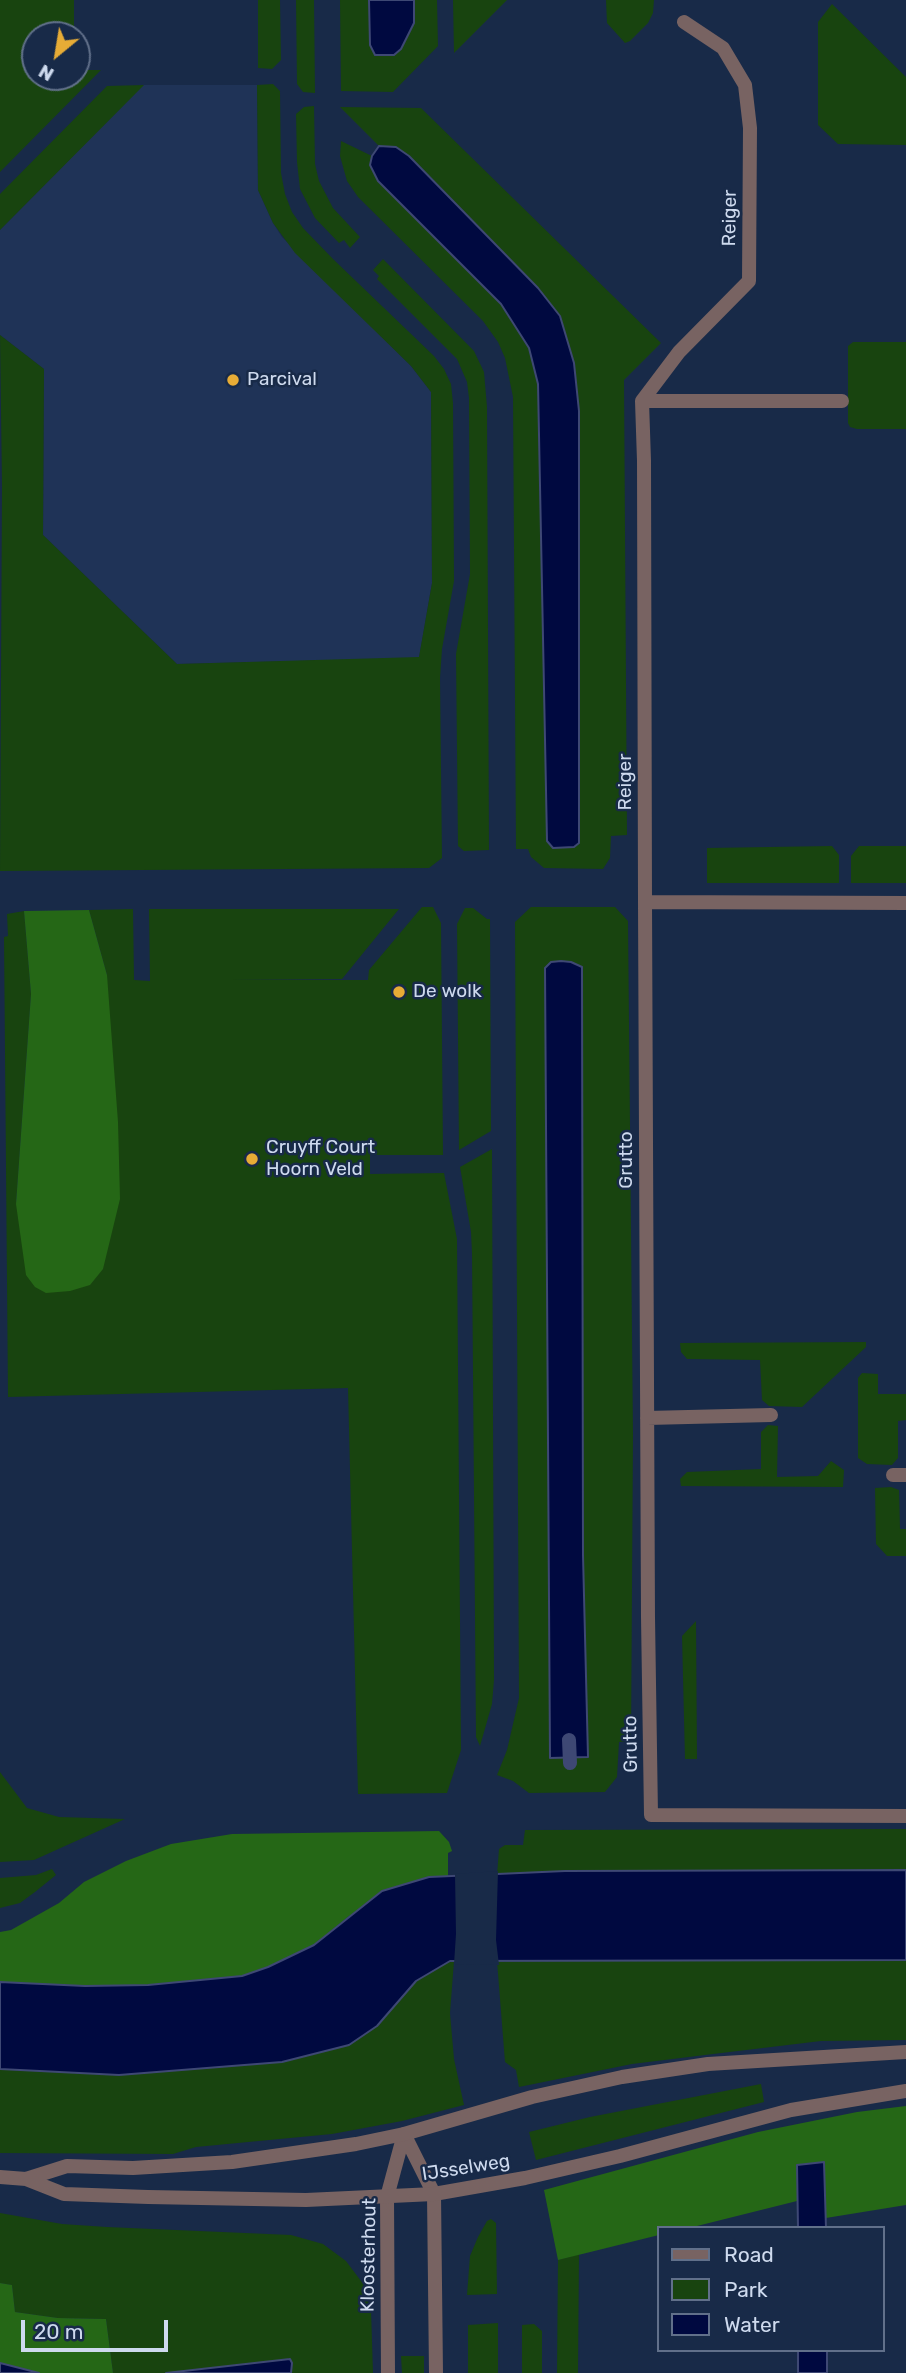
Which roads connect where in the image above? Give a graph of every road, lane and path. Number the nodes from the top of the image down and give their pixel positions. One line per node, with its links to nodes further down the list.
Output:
1 (684, 22): 2 (street, Reiger)
2 (642, 401): 3 (street); 4 (street, Reiger)
3 (842, 401)
4 (645, 902): 5 (street); 7 (street, Grutto)
5 (906, 903)
6 (771, 1415): 7 (street)
7 (647, 1418): 8 (street, Grutto)
8 (906, 1816)
9 (906, 2052): 11 (street, IJsselweg)
10 (906, 2091): 14 (street, IJsselweg)
11 (404, 2134): 13 (street, IJsselweg); 14 (street); 15 (street, Kloosterhout)
12 (0, 2177): 13 (street, IJsselweg)
13 (26, 2179): 15 (street, IJsselweg)
14 (434, 2194): 15 (street, IJsselweg); 17 (street)
15 (387, 2197): 16 (street, Kloosterhout)
16 (388, 2373)
17 (436, 2373)

